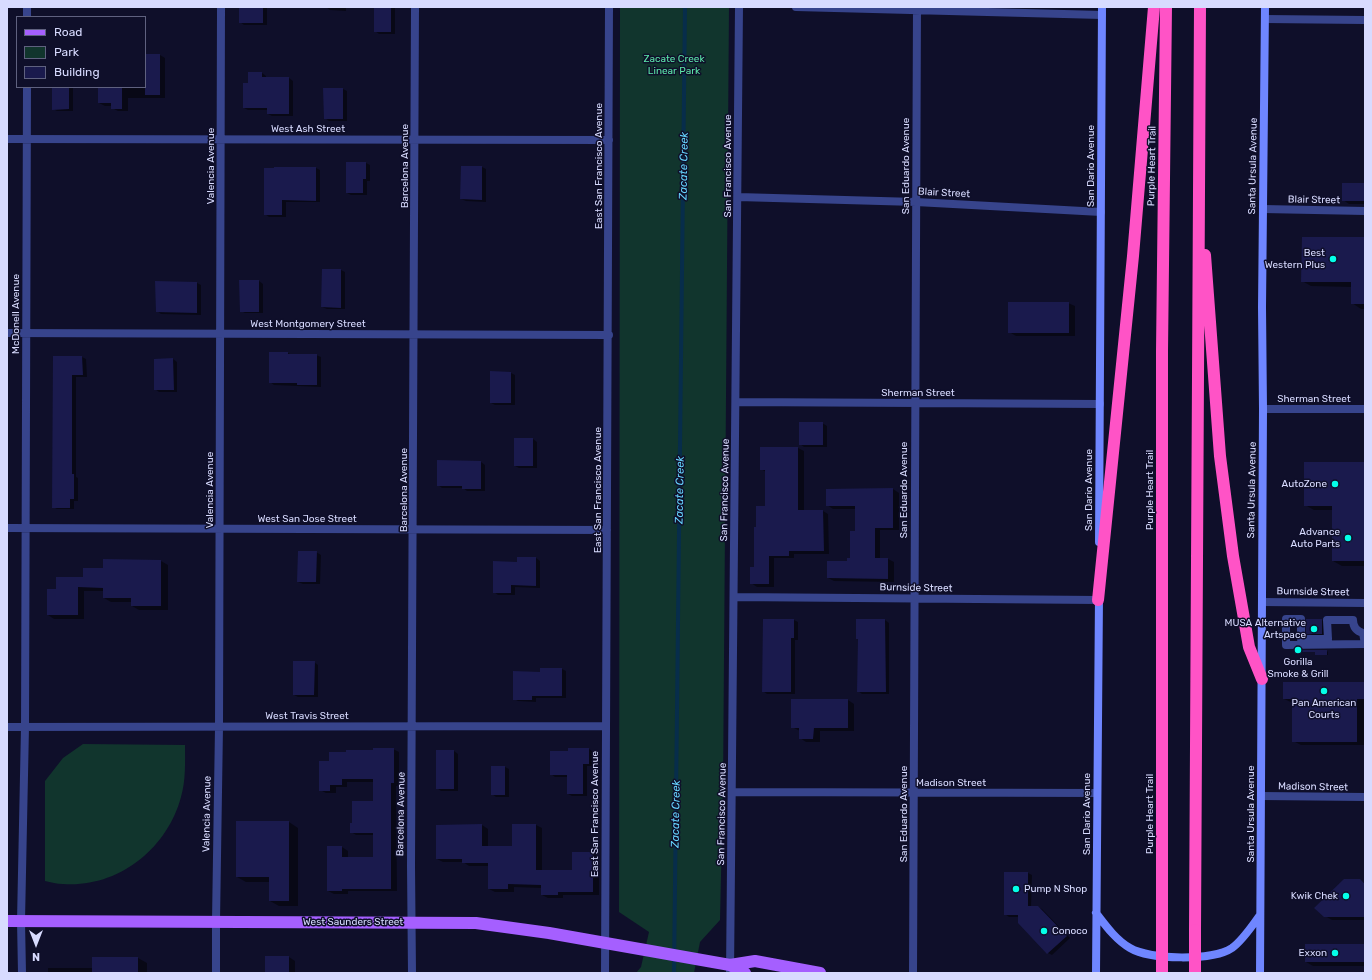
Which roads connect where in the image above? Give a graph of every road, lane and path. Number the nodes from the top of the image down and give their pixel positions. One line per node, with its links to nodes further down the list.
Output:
1 (221, 7): 17 (street, Valencia Avenue)
2 (415, 7): 18 (street, Barcelona Avenue)
3 (609, 7): 19 (street, East San Francisco Avenue)
4 (739, 7): 21 (street, San Francisco Avenue)
5 (796, 7): 10 (street)
6 (1154, 7): 43 (highway)
7 (1166, 7): 74 (highway, Purple Heart Trail, bridge)
8 (1200, 7): 20 (highway)
9 (1265, 7): 12 (main road, Santa Ursula Avenue)
10 (917, 9): 11 (street); 22 (street, San Eduardo Avenue)
11 (1102, 11): 25 (main road, San Dario Avenue)
12 (1265, 19): 13 (street); 23 (main road, Santa Ursula Avenue)
13 (1365, 20)
14 (27, 88): 16 (street, McDonell Avenue)
15 (7, 139): 16 (street, West Ash Street)
16 (27, 139): 17 (street, West Ash Street); 27 (street, McDonell Avenue)
17 (221, 139): 18 (street, West Ash Street); 28 (street, Valencia Avenue)
18 (415, 140): 19 (street, West Ash Street); 29 (street, Barcelona Avenue)
19 (609, 140): 30 (street, East San Francisco Avenue)
20 (1199, 162): 47 (highway); 75 (highway, bridge)
21 (738, 197): 22 (street, Blair Street); 31 (street, San Francisco Avenue)
22 (916, 202): 25 (street, Blair Street); 32 (street, San Eduardo Avenue)
23 (1263, 209): 24 (street, Blair Street); 34 (main road, Santa Ursula Avenue)
24 (1365, 211)
25 (1101, 212): 33 (main road, San Dario Avenue)
26 (7, 333): 27 (street, West Montgomery Street)
27 (26, 333): 28 (street, West Montgomery Street); 37 (street, McDonell Avenue)
28 (220, 334): 29 (street, West Montgomery Street); 38 (street, Valencia Avenue)
29 (414, 334): 30 (street, West Montgomery Street); 39 (street, Barcelona Avenue)
30 (609, 334): 40 (street, East San Francisco Avenue)
31 (736, 402): 32 (street, Sherman Street); 41 (street, San Francisco Avenue)
32 (914, 403): 33 (street, Sherman Street); 42 (street, San Eduardo Avenue)
33 (1100, 404): 43 (main road, San Dario Avenue)
34 (1263, 409): 35 (street, Sherman Street); 44 (main road, Santa Ursula Avenue)
35 (1365, 409)
36 (7, 528): 37 (street, West San Jose Street)
37 (26, 528): 38 (street, West San Jose Street); 52 (street, McDonell Avenue)
38 (220, 528): 39 (street, West San Jose Street); 48 (street, Valencia Avenue)
39 (413, 529): 40 (street, West San Jose Street); 49 (street, Barcelona Avenue)
40 (607, 530): 50 (street, East San Francisco Avenue)
41 (734, 597): 42 (street, Burnside Street); 53 (street, San Francisco Avenue)
42 (914, 598): 43 (street, Burnside Street); 54 (street, San Eduardo Avenue)
43 (1098, 600): 55 (main road, San Dario Avenue)
44 (1262, 602): 45 (street, Burnside Street); 47 (main road, Santa Ursula Avenue)
45 (1365, 603)
46 (1327, 620): 46 (street)
47 (1262, 679): 56 (main road, Santa Ursula Avenue)
48 (219, 726): 49 (street, West Travis Street); 52 (street, West Travis Street); 62 (street, Valencia Avenue)
49 (412, 726): 50 (street, West Travis Street); 63 (street, Barcelona Avenue)
50 (606, 726): 64 (street, East San Francisco Avenue)
51 (7, 727): 52 (street, West Travis Street)
52 (25, 727): 61 (street, McDonell Avenue)
53 (732, 792): 54 (street, Madison Street); 65 (street, San Francisco Avenue)
54 (914, 793): 55 (street, Madison Street); 72 (street, San Eduardo Avenue)
55 (1097, 793): 58 (main road, San Dario Avenue)
56 (1261, 796): 57 (street, Madison Street); 59 (main road, Santa Ursula Avenue)
57 (1365, 798)
58 (1096, 913): 59 (main road); 73 (main road, San Dario Avenue)
59 (1260, 915): 76 (main road, Santa Ursula Avenue)
60 (7, 921): 61 (main road, West Saunders Street)
61 (21, 921): 62 (main road, West Saunders Street); 66 (street, McDonell Avenue)
62 (216, 921): 63 (main road, West Saunders Street); 67 (street, Valencia Avenue)
63 (412, 922): 64 (main road, West Saunders Street); 68 (street, Barcelona Avenue)
64 (604, 943): 65 (main road, West Saunders Street); 69 (street, East San Francisco Avenue)
65 (730, 969): 70 (main road); 71 (main road)
66 (22, 973)
67 (216, 973)
68 (412, 973)
69 (605, 973)
70 (745, 973)
71 (820, 973)
72 (913, 973)
73 (1096, 973)
74 (1162, 973)
75 (1195, 973)
76 (1260, 973)

